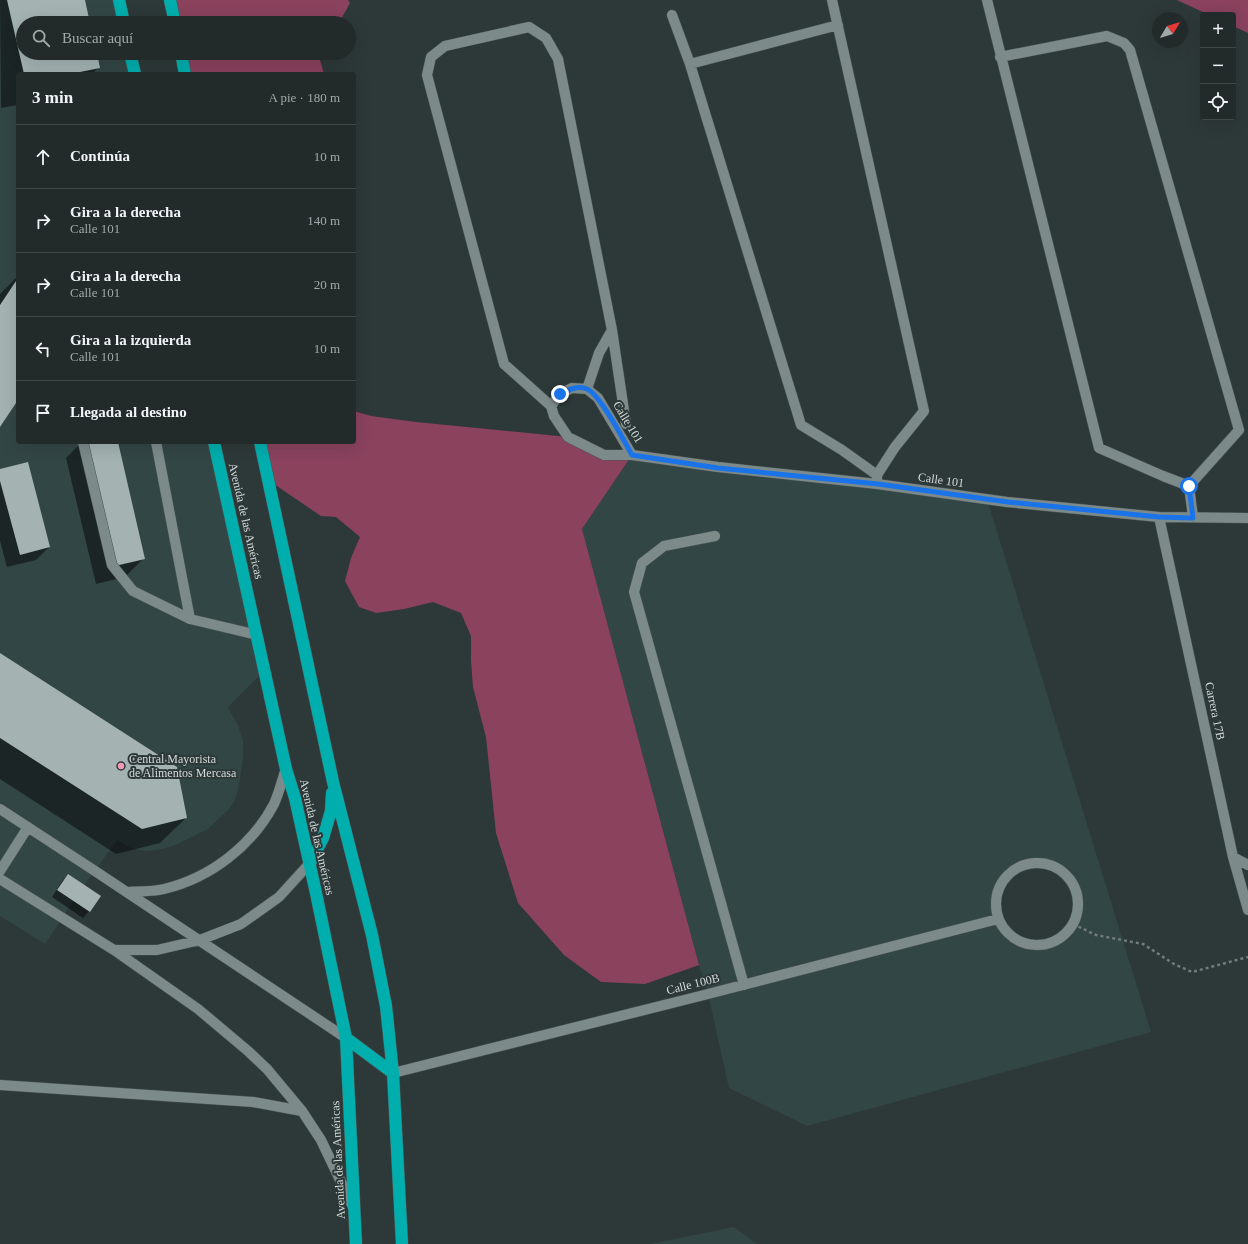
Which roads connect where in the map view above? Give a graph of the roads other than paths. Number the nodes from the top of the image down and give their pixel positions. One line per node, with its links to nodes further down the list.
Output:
1 (119, 0): 6 (highway)
2 (170, 0): 7 (highway)
3 (832, 0): 8 (street)
4 (987, 0): 9 (street)
5 (672, 15): 12 (street)
6 (122, 16)
7 (173, 16)
8 (838, 25): 12 (street); 24 (street)
9 (1000, 57): 25 (street); 25 (street)
10 (131, 60): 13 (highway)
11 (182, 60): 14 (highway)
12 (690, 64): 24 (street)
13 (134, 72)
14 (185, 72)
15 (612, 330): 16 (street); 17 (street); 18 (street)
16 (587, 389): 17 (street); 23 (street, Calle 101)
17 (551, 406): 23 (street, Calle 101)
18 (626, 424)
19 (83, 444): 30 (street)
20 (156, 444): 30 (street)
21 (214, 444): 31 (highway, Avenida de las Américas)
22 (260, 444): 33 (highway)
23 (632, 455): 24 (street, Calle 101)
24 (877, 479): 26 (street, Calle 101)
25 (1189, 486): 27 (street)
26 (1159, 517): 27 (street, Calle 101); 36 (street, Carrera 17B)
27 (1193, 518): 28 (street, Calle 101)
28 (1248, 518)
29 (715, 536): 46 (street)
30 (190, 619): 31 (street)
31 (257, 635): 32 (highway, Avenida de las Américas)
32 (286, 769): 37 (highway, Avenida de las Américas); 41 (street)
33 (333, 782): 37 (highway); 48 (highway)
34 (0, 810): 35 (street)
35 (28, 827): 39 (street); 41 (street)
36 (1233, 857): 38 (street); 42 (street, Carrera 17B)
37 (310, 863): 44 (street); 47 (highway, Avenida de las Américas)
38 (1248, 865)
39 (0, 872)
40 (0, 879): 45 (street)
41 (127, 892): 44 (street)
42 (1248, 910)
43 (998, 919): 43 (street); 46 (street, Calle 100B)
44 (200, 940): 45 (street); 47 (street)
45 (114, 950): 50 (street)
46 (744, 985): 48 (street, Calle 100B)
47 (346, 1038): 48 (highway); 51 (highway, Avenida de las Américas)
48 (394, 1073): 53 (highway)
49 (0, 1085): 50 (street)
50 (302, 1111): 51 (street)
51 (355, 1210): 52 (highway, Avenida de las Américas)
52 (356, 1244)
53 (402, 1244)

